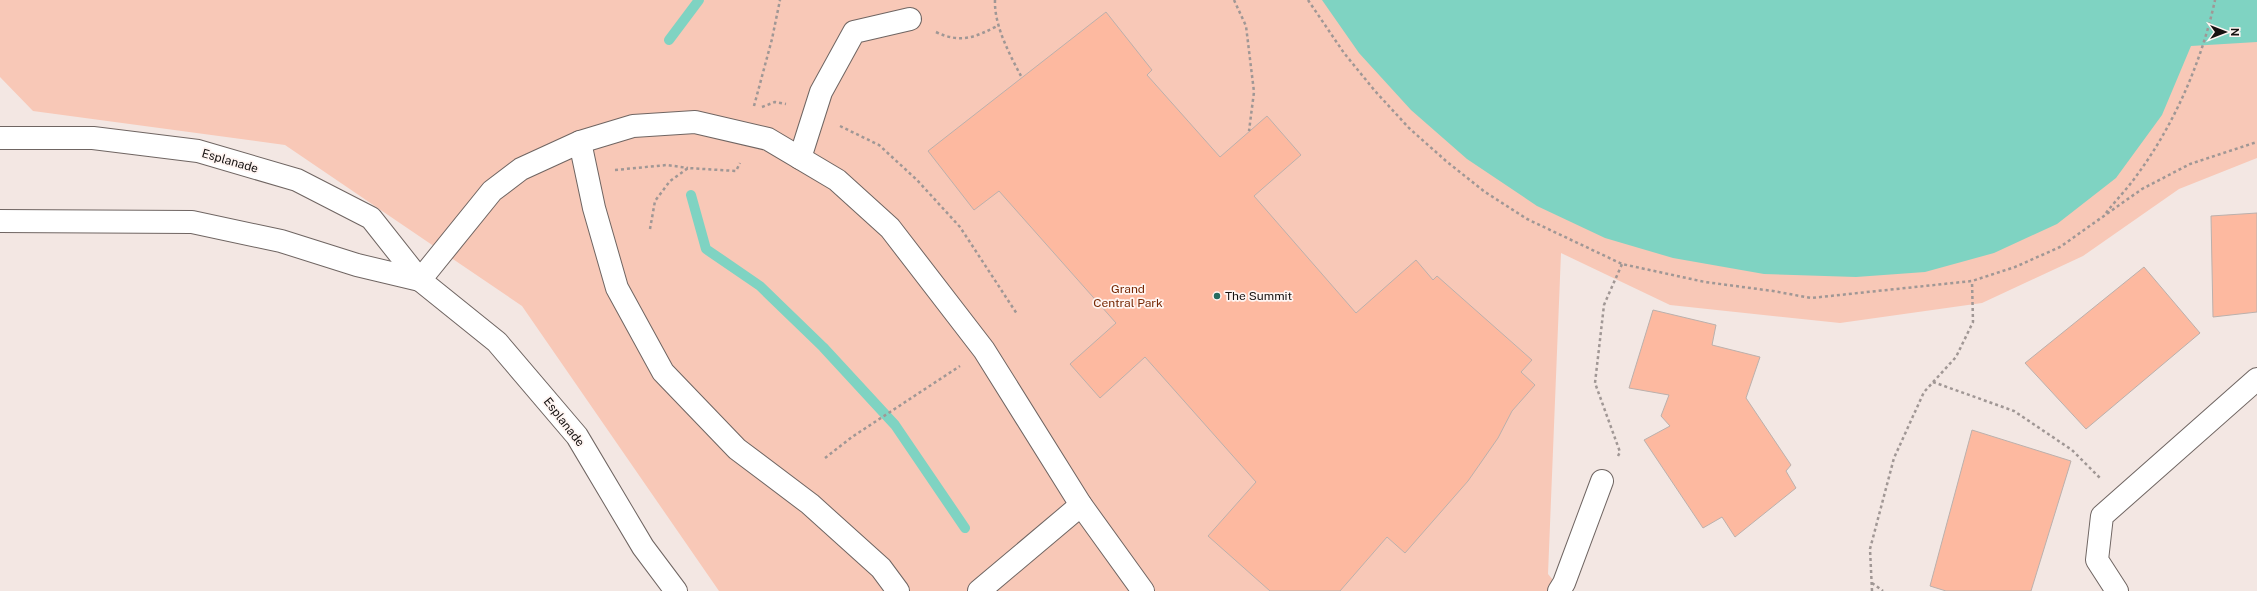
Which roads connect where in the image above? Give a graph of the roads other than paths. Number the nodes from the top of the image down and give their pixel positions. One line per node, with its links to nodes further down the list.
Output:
1 (910, 19): 4 (lane)
2 (0, 138): 6 (lane, Esplanade)
3 (580, 142): 4 (lane); 6 (lane); 11 (lane)
4 (800, 158): 9 (lane)
5 (0, 221): 6 (lane, Esplanade)
6 (420, 280): 10 (lane, Esplanade)
7 (2257, 379): 15 (lane)
8 (1602, 481): 14 (lane)
9 (1081, 505): 12 (lane); 13 (lane)
10 (676, 591)
11 (898, 591)
12 (979, 591)
13 (1143, 591)
14 (1559, 591)
15 (2117, 591)

